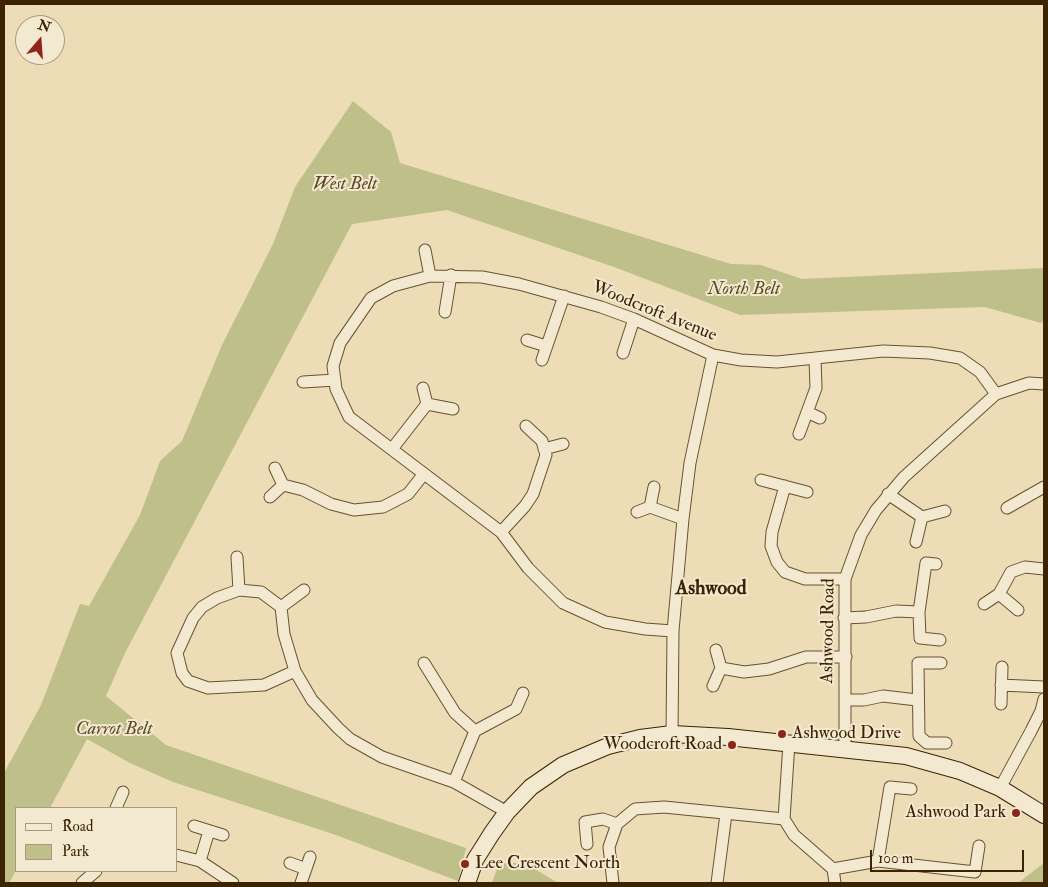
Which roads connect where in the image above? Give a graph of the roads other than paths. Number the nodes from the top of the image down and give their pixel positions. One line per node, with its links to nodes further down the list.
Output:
1 (425, 250): 3 (street)
2 (451, 275): 3 (street, Woodcroft Avenue); 4 (street, Woodcroft Avenue); 5 (street)
3 (430, 276): 13 (street, Woodcroft Avenue)
4 (564, 296): 6 (street, Woodcroft Avenue); 8 (street)
5 (445, 312)
6 (634, 319): 9 (street); 10 (street, Woodcroft Avenue)
7 (527, 340): 8 (street)
8 (546, 346): 12 (street)
9 (622, 353)
10 (713, 355): 11 (street, Woodcroft Avenue); 42 (street)
11 (816, 358): 17 (street, Woodcroft Avenue); 20 (street)
12 (542, 360)
13 (335, 380): 14 (street); 26 (street, Woodcroft Avenue)
14 (303, 382)
15 (1044, 384): 17 (street, Ashwood Road)
16 (423, 388): 18 (street)
17 (996, 394): 35 (street, Ashwood Road)
18 (427, 404): 19 (street); 26 (street)
19 (453, 409)
20 (808, 413): 21 (street); 23 (street)
21 (820, 418)
22 (526, 426): 25 (street)
23 (799, 434)
24 (563, 444): 25 (street)
25 (544, 449): 43 (street)
26 (392, 450): 28 (street, Woodcroft Avenue)
27 (275, 468): 30 (street)
28 (423, 475): 30 (street); 43 (street, Woodcroft Avenue)
29 (761, 480): 31 (street)
30 (282, 485): 36 (street)
31 (785, 486): 34 (street); 48 (street)
32 (654, 487): 37 (street)
33 (1043, 491): 38 (street)
34 (807, 492)
35 (888, 494): 41 (street); 48 (street, Ashwood Road)
36 (270, 497)
37 (650, 507): 40 (street); 42 (street)
38 (1007, 508)
39 (945, 511): 41 (street)
40 (637, 512)
41 (922, 517): 44 (street)
42 (683, 519): 57 (street)
43 (501, 532): 57 (street, Woodcroft Avenue)
44 (916, 542)
45 (237, 557): 49 (street)
46 (936, 564): 55 (street)
47 (1044, 569): 51 (street)
48 (845, 580): 56 (street, Ashwood Road)
49 (239, 590): 53 (street); 65 (street)
50 (304, 590): 53 (street)
51 (999, 594): 52 (street); 54 (street)
52 (984, 604)
53 (281, 607): 65 (street)
54 (1018, 610)
55 (918, 612): 56 (street); 58 (street)
56 (844, 618): 60 (street, Ashwood Road)
57 (673, 631): 75 (street)
58 (940, 640)
59 (716, 650): 64 (street)
60 (846, 658): 64 (street); 71 (street, Ashwood Road)
61 (424, 662): 74 (street)
62 (941, 663): 72 (street)
63 (1002, 667): 66 (street)
64 (721, 668): 67 (street)
65 (295, 672): 79 (street)
66 (1001, 685): 68 (street); 73 (street)
67 (713, 686)
68 (1044, 687)
69 (523, 694): 74 (street)
70 (1044, 698): 80 (street)
71 (846, 700): 72 (street); 78 (street, Ashwood Road)
72 (918, 700): 77 (street)
73 (1000, 704)
74 (475, 731): 79 (street)
75 (672, 734): 76 (street); 84 (street)
76 (790, 743): 78 (street); 87 (street)
77 (946, 743)
78 (845, 749): 80 (street)
79 (454, 782): 84 (street)
80 (1000, 788): 86 (street)
81 (911, 789): 97 (street)
82 (123, 792): 83 (street)
83 (116, 807)
84 (507, 812): 106 (street)
85 (726, 814): 87 (street); 88 (street); 107 (street)
86 (1044, 815)
87 (784, 819): 100 (street)
88 (617, 824): 92 (street); 102 (street)
89 (194, 826): 90 (street)
90 (209, 831): 91 (street); 96 (street)
91 (223, 835)
92 (587, 844)
93 (979, 846): 97 (street)
94 (178, 855): 96 (street)
95 (310, 857): 99 (street)
96 (200, 861): 104 (street)
97 (878, 862): 100 (street)
98 (290, 863): 99 (street)
99 (306, 869): 105 (street)
100 (833, 869): 108 (street)
101 (95, 872): 103 (street)
102 (612, 879)
103 (82, 883)
104 (233, 883)
105 (301, 883)
106 (467, 883)
107 (717, 883)
108 (835, 883)

